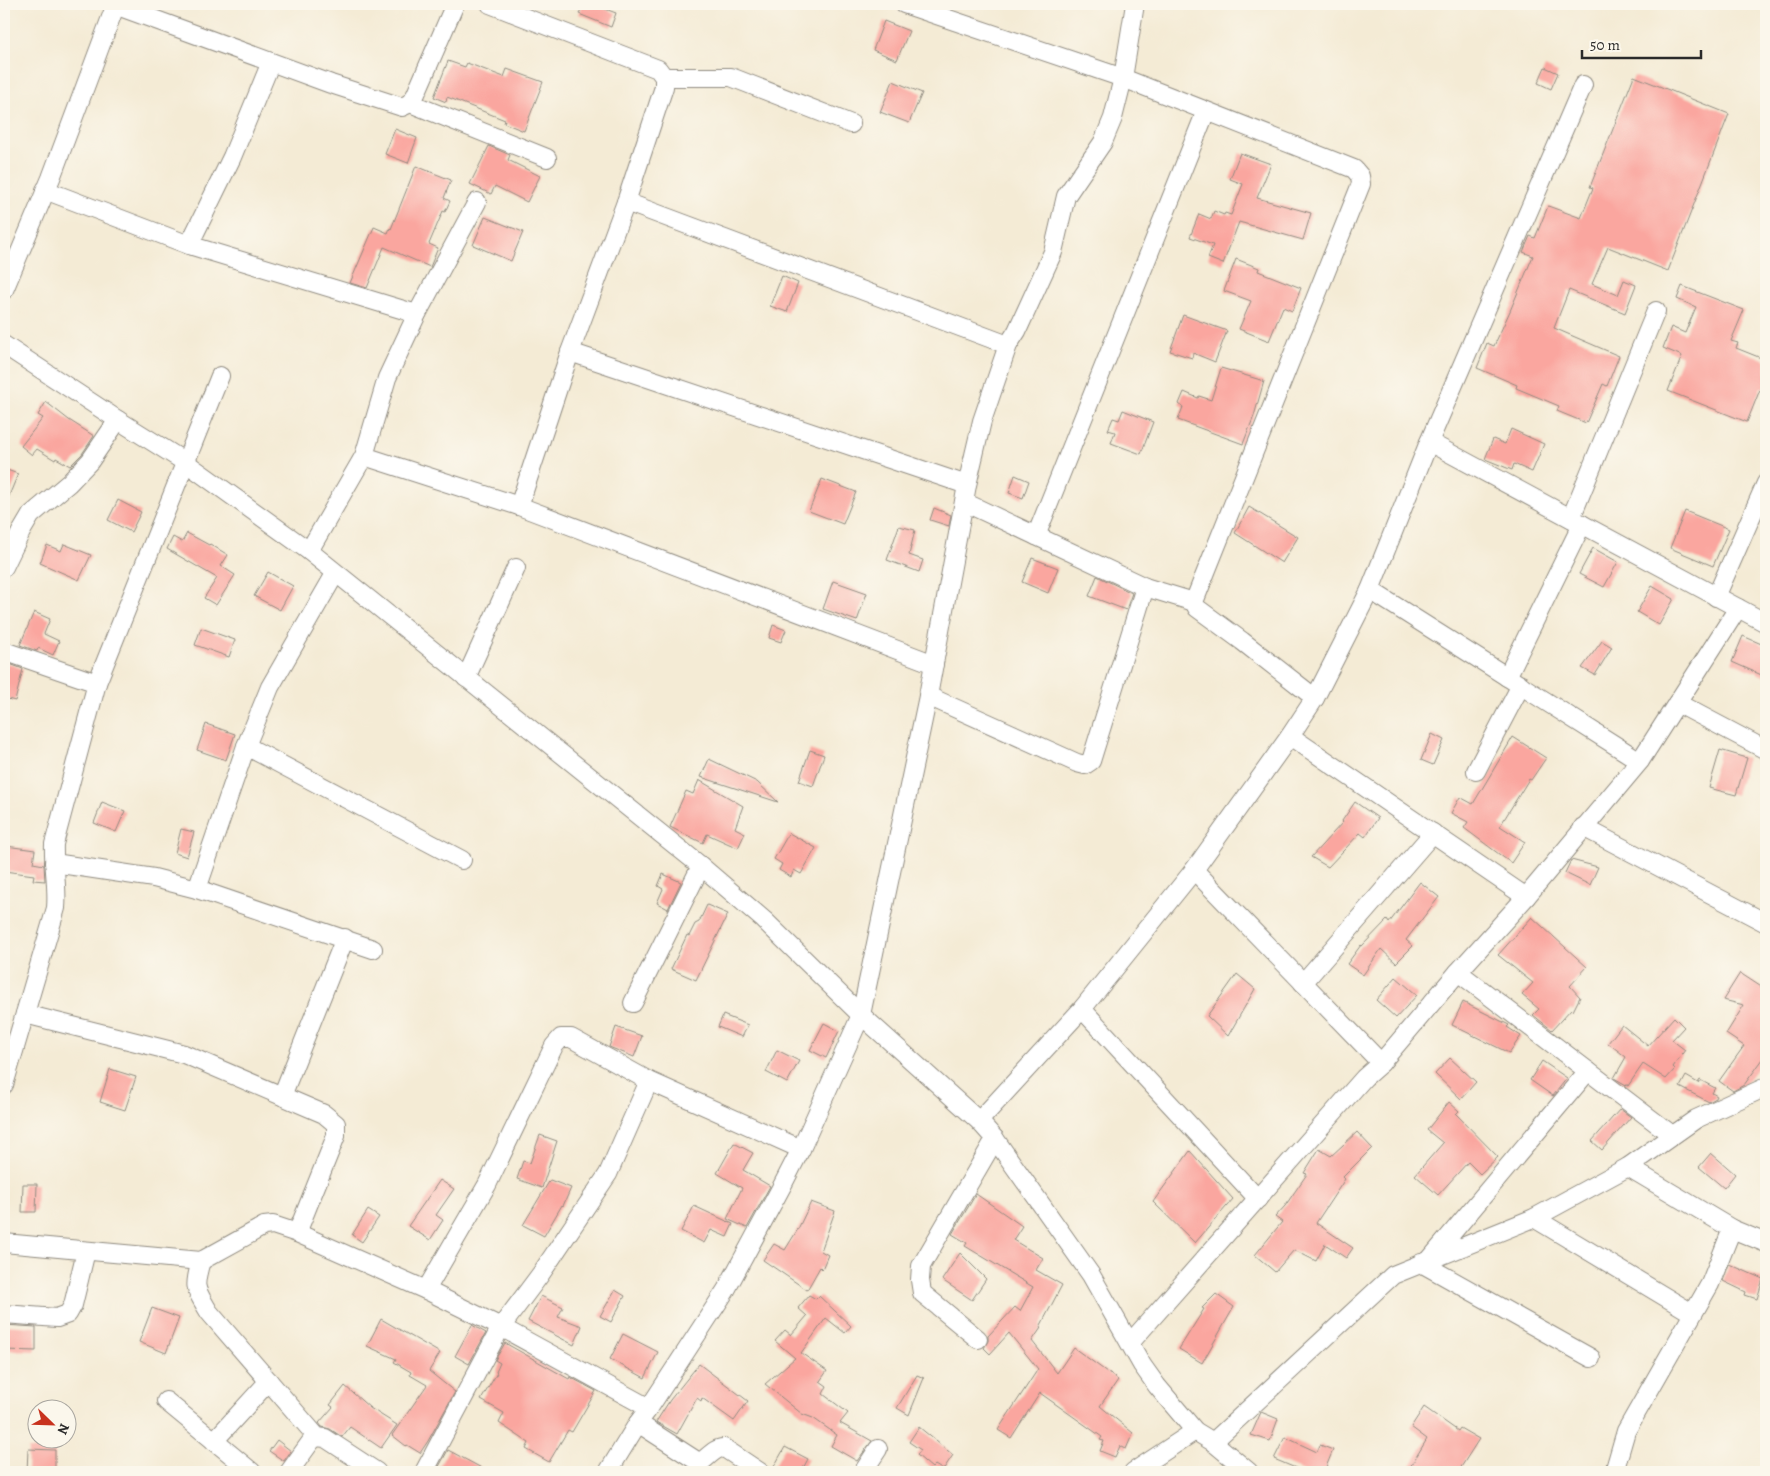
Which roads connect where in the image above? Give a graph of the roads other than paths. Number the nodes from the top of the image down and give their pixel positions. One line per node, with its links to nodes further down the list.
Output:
1 (116, 4): 6 (street); 14 (street)
2 (455, 4): 10 (street)
3 (490, 4): 7 (street)
4 (904, 4): 8 (street)
5 (1135, 4): 8 (street)
6 (271, 62): 10 (street); 17 (street)
7 (664, 77): 12 (street); 16 (street)
8 (1123, 78): 11 (street); 22 (street)
9 (1583, 85): 26 (street)
10 (410, 103): 13 (street)
11 (1206, 111): 33 (street); 41 (street)
12 (851, 124)
13 (546, 158)
14 (45, 190): 17 (street); 18 (street)
15 (476, 202): 20 (street)
16 (626, 202): 22 (street); 23 (street)
17 (189, 245): 20 (street)
18 (4, 290)
19 (1656, 311): 32 (street)
20 (417, 314): 27 (street)
21 (4, 345): 25 (street)
22 (1008, 345): 30 (street)
23 (570, 352): 30 (street); 31 (street)
24 (220, 376): 28 (street)
25 (118, 420): 28 (street); 35 (street)
26 (1429, 442): 32 (street); 39 (street)
27 (364, 456): 31 (street); 34 (street)
28 (185, 462): 34 (street); 48 (street)
29 (1766, 483): 40 (street)
30 (965, 493): 33 (street); 45 (street)
31 (519, 506): 45 (street)
32 (1576, 521): 40 (street); 47 (street)
33 (1036, 536): 38 (street)
34 (308, 551): 37 (street)
35 (6, 559)
36 (516, 568): 46 (street)
37 (335, 574): 46 (street); 53 (street)
38 (1145, 587): 41 (street); 49 (street)
39 (1370, 590): 47 (street); 50 (street)
40 (1716, 597): 42 (street)
41 (1194, 602): 50 (street)
42 (1738, 608): 43 (street); 51 (street)
43 (1766, 623)
44 (4, 651): 48 (street)
45 (934, 664): 49 (street)
46 (466, 678): 61 (street)
47 (1514, 681): 55 (street); 56 (street)
48 (97, 683): 60 (street)
49 (928, 696): 73 (street)
50 (1315, 698): 52 (street)
51 (1677, 703): 54 (street); 55 (street)
52 (1290, 736): 58 (street); 62 (street)
53 (246, 746): 59 (street); 63 (street)
54 (1766, 750)
55 (1640, 761): 57 (street)
56 (1476, 771)
57 (1583, 827): 64 (street); 65 (street)
58 (1433, 833): 64 (street); 69 (street)
59 (462, 860)
60 (54, 863): 63 (street); 72 (street)
61 (701, 866): 70 (street); 73 (street)
62 (1194, 870): 69 (street); 71 (street)
63 (197, 889): 66 (street)
64 (1526, 897): 68 (street)
65 (1766, 923)
66 (345, 938): 67 (street); 79 (street)
67 (373, 949)
68 (1458, 972): 74 (street); 75 (street)
69 (1303, 983): 74 (street)
70 (633, 1003)
71 (1082, 1009): 80 (street); 85 (street)
72 (25, 1014): 77 (street); 79 (street)
73 (861, 1015): 80 (street); 83 (street)
74 (1381, 1063): 85 (street)
75 (1588, 1071): 81 (street); 93 (street)
76 (649, 1081): 83 (street); 94 (street); 97 (street)
77 (4, 1085)
78 (1766, 1087): 81 (street)
79 (282, 1096): 88 (street)
80 (979, 1121): 82 (street)
81 (1672, 1135): 84 (street)
82 (995, 1139): 98 (street); 99 (street)
83 (801, 1149): 103 (street)
84 (1628, 1167): 86 (street); 87 (street)
85 (1258, 1199): 99 (street)
86 (1534, 1218): 93 (street); 95 (street)
87 (1732, 1229): 90 (street); 95 (street)
88 (297, 1233): 92 (street); 94 (street)
89 (4, 1243): 91 (street)
90 (1766, 1243)
91 (86, 1251): 92 (street); 96 (street)
92 (202, 1261): 101 (street)
93 (1425, 1261): 100 (street); 108 (street)
94 (426, 1290): 97 (street)
95 (1692, 1313): 119 (street)
96 (4, 1314)
97 (501, 1327): 103 (street); 113 (street)
98 (978, 1339)
99 (1130, 1343): 105 (street)
100 (1591, 1358)
101 (269, 1381): 106 (street); 107 (street)
102 (166, 1401): 107 (street)
103 (649, 1408): 104 (street)
104 (638, 1423): 114 (street); 115 (street)
105 (1195, 1431): 108 (street); 117 (street)
106 (317, 1436): 111 (street); 112 (street)
107 (214, 1441): 110 (street)
108 (1214, 1442): 118 (street)
109 (878, 1449): 116 (street)
110 (252, 1472)
111 (289, 1472)
112 (377, 1472)
113 (424, 1472)
114 (608, 1472)
115 (760, 1472)
116 (863, 1472)
117 (1133, 1472)
118 (1249, 1472)
119 (1614, 1472)

